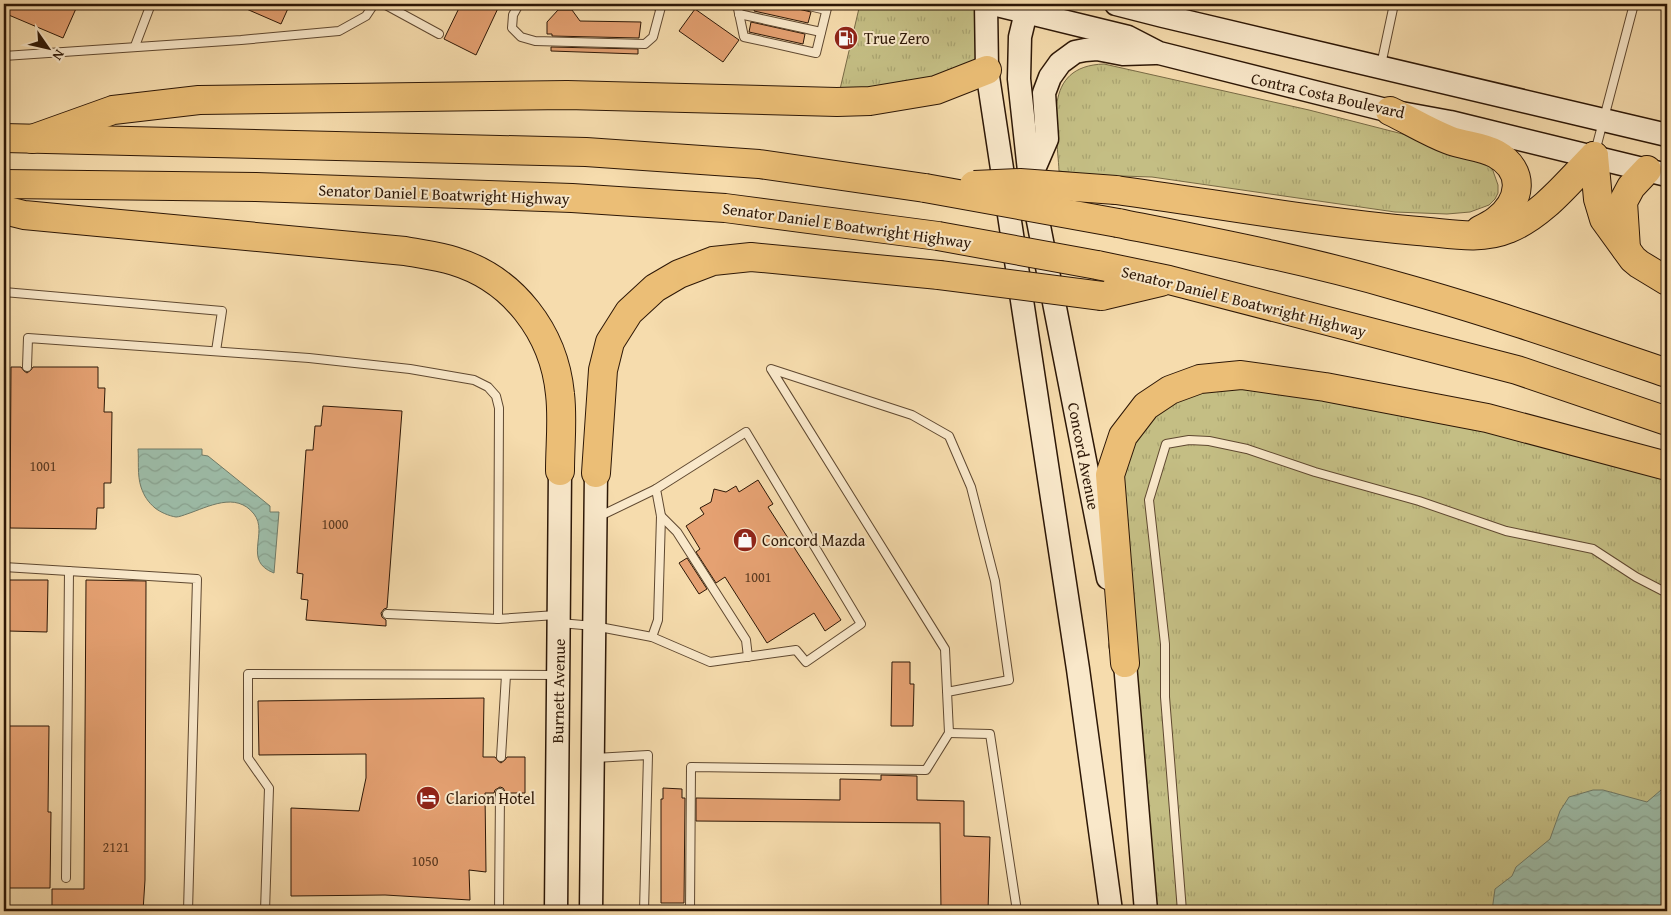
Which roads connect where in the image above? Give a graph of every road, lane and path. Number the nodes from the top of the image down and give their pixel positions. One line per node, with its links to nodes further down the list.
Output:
1 (152, 4): 19 (lane)
2 (374, 4): 19 (lane)
3 (384, 4): 18 (lane)
4 (519, 4): 5 (lane)
5 (651, 4)
6 (737, 4): 16 (lane)
7 (800, 4): 13 (lane)
8 (986, 4): 23 (main road)
9 (993, 4): 14 (main road, Contra Costa Boulevard)
10 (1116, 4): 15 (main road)
11 (1394, 4): 22 (lane)
12 (1634, 4): 25 (lane)
13 (827, 7): 17 (lane)
14 (1027, 8): 20 (main road, Contra Costa Boulevard); 31 (main road, Concord Avenue)
15 (1155, 10): 22 (main road)
16 (739, 14): 17 (lane); 17 (lane)
17 (821, 32)
18 (438, 34)
19 (135, 46): 21 (lane)
20 (1159, 53): 24 (main road, Contra Costa Boulevard); 31 (main road)
21 (4, 56)
22 (1380, 67): 25 (main road)
23 (987, 70): 28 (highway); 76 (main road)
24 (1390, 111): 29 (main road, Contra Costa Boulevard); 35 (highway)
25 (1604, 119): 26 (main road); 29 (lane)
26 (1667, 135)
27 (4, 138): 28 (highway)
28 (32, 139): 33 (highway)
29 (1594, 156): 30 (main road, Contra Costa Boulevard); 35 (highway); 36 (highway)
30 (1657, 172): 36 (highway)
31 (1030, 180): 59 (main road, Concord Avenue)
32 (4, 184): 37 (highway, Senator Daniel E Boatwright Highway, bridge)
33 (925, 188): 35 (highway, bridge); 42 (highway, bridge)
34 (4, 210): 45 (highway)
35 (1471, 235)
36 (1626, 251): 38 (highway)
37 (1169, 280): 43 (highway, Senator Daniel E Boatwright Highway); 46 (highway, bridge)
38 (1667, 281)
39 (4, 292): 40 (lane)
40 (216, 351): 41 (lane); 54 (lane)
41 (27, 367)
42 (1667, 372)
43 (1667, 421)
44 (1667, 466): 59 (highway)
45 (560, 470): 55 (main road, Burnett Avenue)
46 (596, 473): 49 (main road)
47 (656, 489): 48 (lane); 49 (lane); 58 (lane)
48 (661, 516): 57 (lane); 58 (lane)
49 (596, 518): 56 (main road)
50 (4, 567): 51 (lane)
51 (69, 571): 67 (lane); 68 (lane)
52 (1667, 593): 78 (lane)
53 (386, 614): 54 (lane)
54 (498, 619): 55 (lane)
55 (559, 619): 56 (lane); 61 (main road, Burnett Avenue)
56 (594, 626): 57 (lane); 65 (main road)
57 (652, 637): 58 (lane)
58 (748, 656)
59 (1124, 663): 77 (main road, Concord Avenue)
60 (506, 675): 61 (lane); 64 (lane); 69 (lane)
61 (558, 675): 71 (main road, Burnett Avenue)
62 (947, 692): 62 (lane); 63 (lane)
63 (949, 733): 74 (lane); 75 (lane)
64 (501, 757)
65 (593, 759): 72 (main road); 73 (lane)
66 (500, 793): 70 (lane)
67 (66, 878)
68 (188, 911)
69 (265, 911)
70 (499, 911)
71 (556, 911)
72 (591, 911)
73 (644, 911)
74 (690, 911)
75 (1017, 911)
76 (1111, 911)
77 (1146, 911)
78 (1182, 911)

